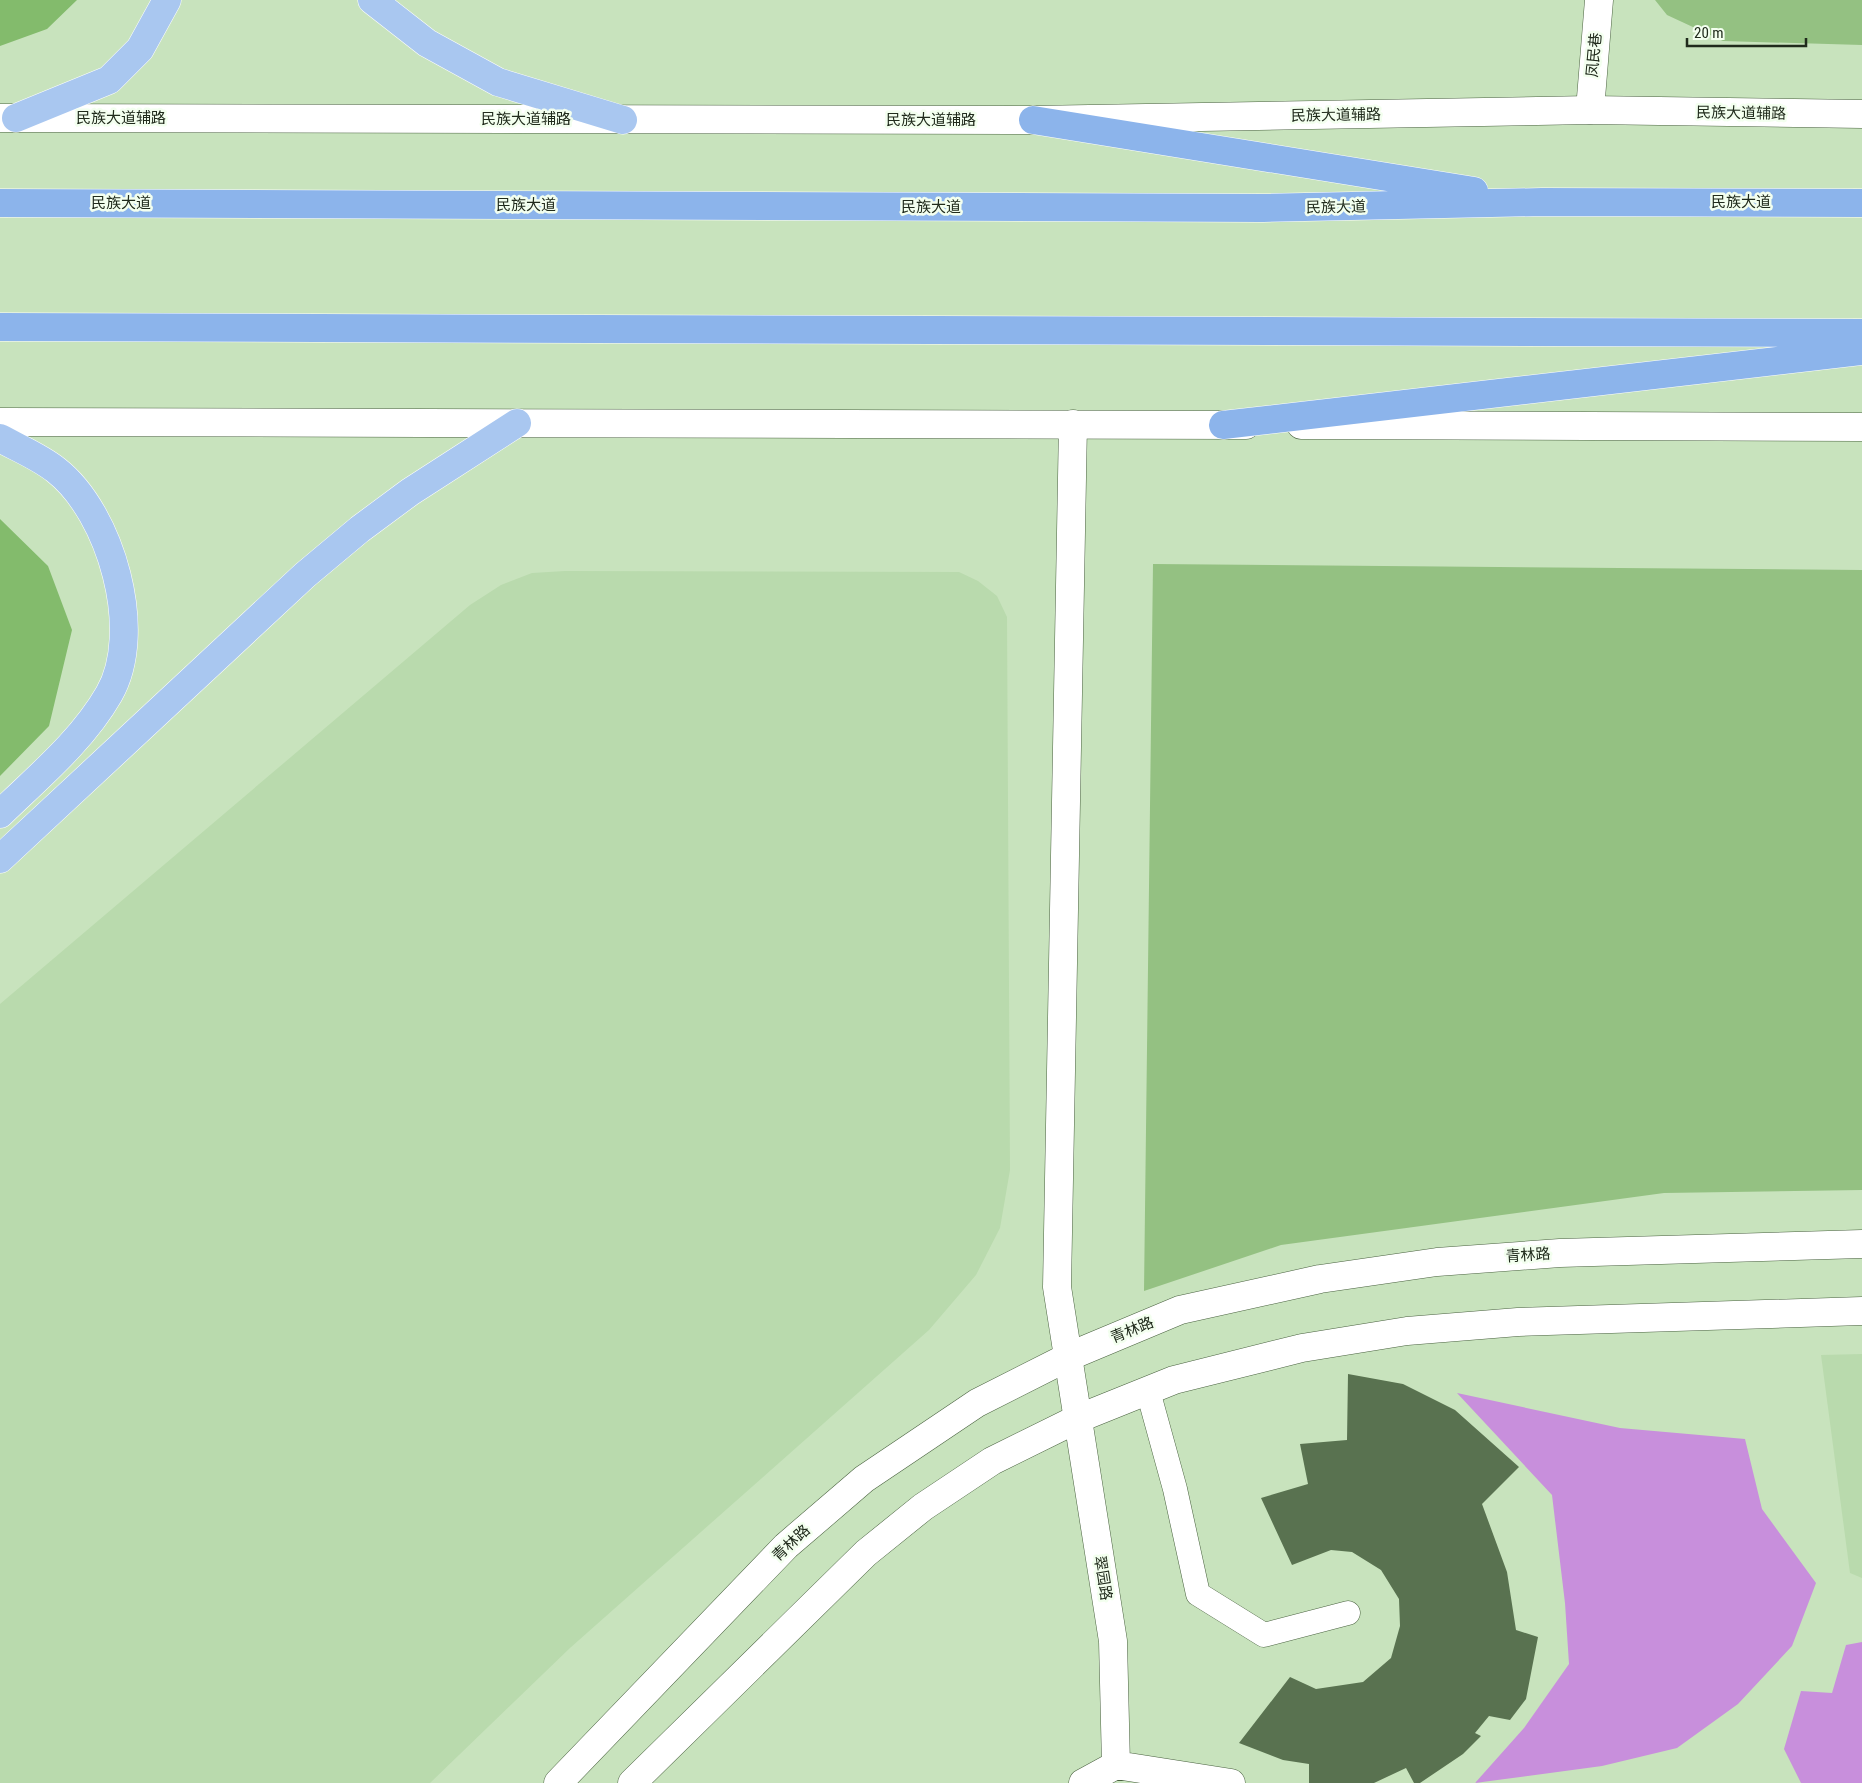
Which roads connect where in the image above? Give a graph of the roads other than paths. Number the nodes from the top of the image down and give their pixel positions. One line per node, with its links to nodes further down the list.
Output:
1 (167, 0): 6 (main road)
2 (372, 0): 7 (main road)
3 (1599, 0): 4 (street, 凤民巷)
4 (1590, 110): 5 (street, 民族大道辅路); 8 (street, 民族大道辅路)
5 (1862, 114)
6 (8, 118): 7 (street, 民族大道辅路)
7 (623, 120): 8 (street, 民族大道辅路)
8 (1033, 120): 9 (highway)
9 (1542, 202): 10 (highway, 民族大道); 11 (highway, 民族大道)
10 (0, 203)
11 (1862, 203)
12 (0, 327): 13 (highway)
13 (1862, 333)
14 (1862, 351): 18 (highway)
15 (0, 422): 16 (street)
16 (517, 423): 17 (street); 22 (main road)
17 (1073, 424): 18 (street); 25 (street, 翠园路)
18 (1223, 425): 19 (street)
19 (1862, 427)
20 (0, 438): 21 (main road)
21 (0, 814)
22 (0, 859)
23 (1862, 1244): 25 (street, 青林路)
24 (1862, 1310): 26 (street)
25 (1070, 1356): 27 (street, 翠园路); 30 (street, 青林路)
26 (1148, 1390): 27 (street); 28 (lane)
27 (1078, 1419): 29 (street, 翠园路); 31 (street)
28 (1348, 1612)
29 (1116, 1765): 32 (street); 33 (street)
30 (558, 1783)
31 (632, 1783)
32 (1082, 1783)
33 (1231, 1783)

